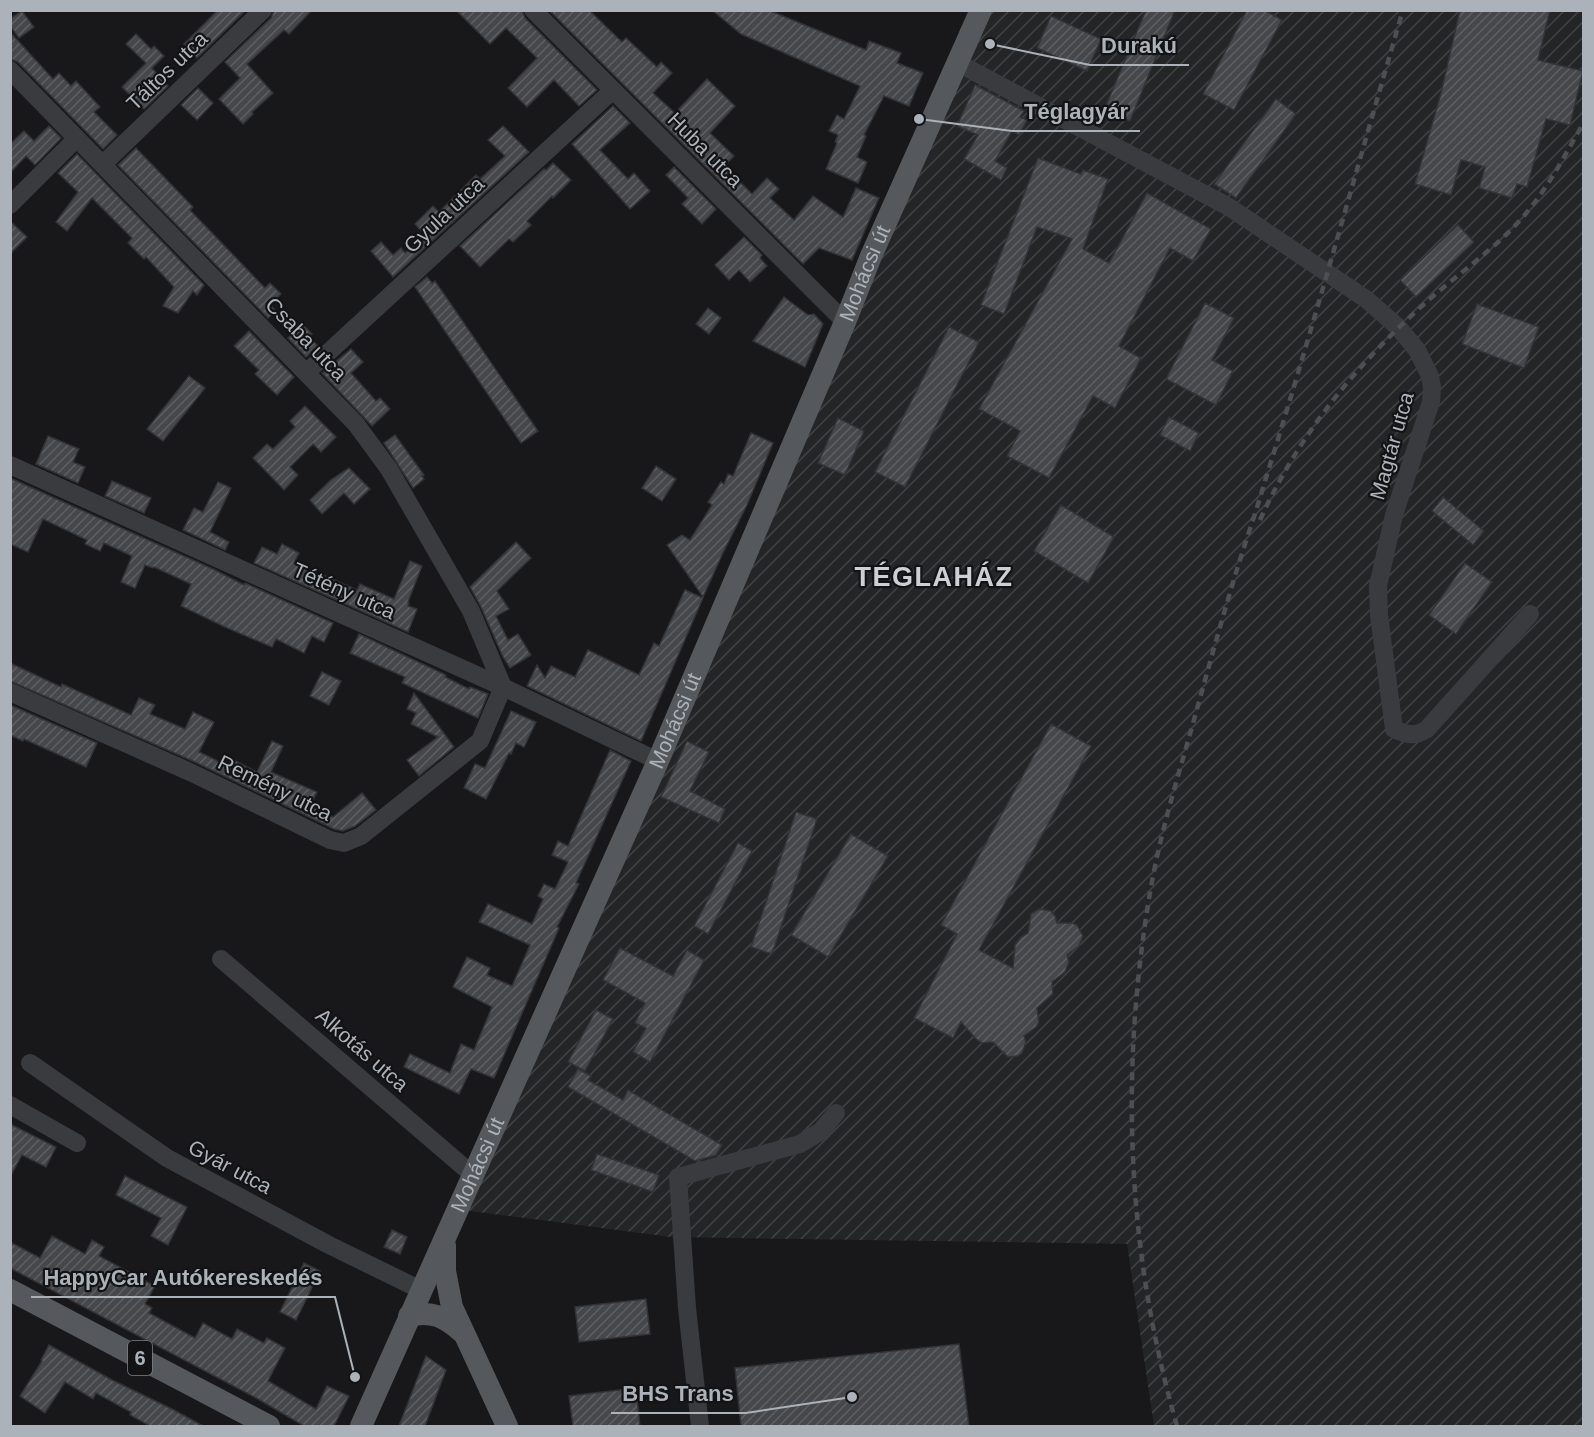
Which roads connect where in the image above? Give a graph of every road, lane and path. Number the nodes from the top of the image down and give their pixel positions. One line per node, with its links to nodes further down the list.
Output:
1 (263, 10): 8 (street, Táltos utca)
2 (533, 10): 6 (street, Huba utca)
3 (981, 10): 4 (main road, Mohácsi út)
4 (958, 63): 10 (main road, Mohácsi út); 13 (street, Magtár utca)
5 (10, 70): 7 (street, Csaba utca)
6 (612, 91): 10 (street, Huba utca); 11 (street, Gyula utca)
7 (76, 140): 8 (street, Csaba utca); 9 (street)
8 (103, 164): 11 (street, Csaba utca)
9 (10, 205)
10 (845, 322): 16 (main road, Mohácsi út)
11 (307, 372): 14 (street, Csaba utca)
12 (10, 465): 14 (street, Tétény utca)
13 (1530, 614)
14 (503, 687): 15 (street, Remény utca); 16 (street, Tétény utca)
15 (10, 692)
16 (657, 760): 22 (main road, Mohácsi út)
17 (221, 959): 22 (street, Alkotás utca)
18 (30, 1063): 25 (street, Gyár utca)
19 (10, 1105): 21 (street)
20 (836, 1113): 31 (street)
21 (78, 1143)
22 (473, 1175): 23 (main road, Mohácsi út)
23 (445, 1239): 25 (main road, Mohácsi út); 27 (main road)
24 (10, 1290): 28 (main road, 6)
25 (421, 1290): 26 (main road, Mohácsi út)
26 (409, 1316): 27 (main road); 29 (main road, Mohácsi út)
27 (463, 1333): 30 (main road)
28 (269, 1426)
29 (361, 1426)
30 (507, 1426)
31 (700, 1426)

